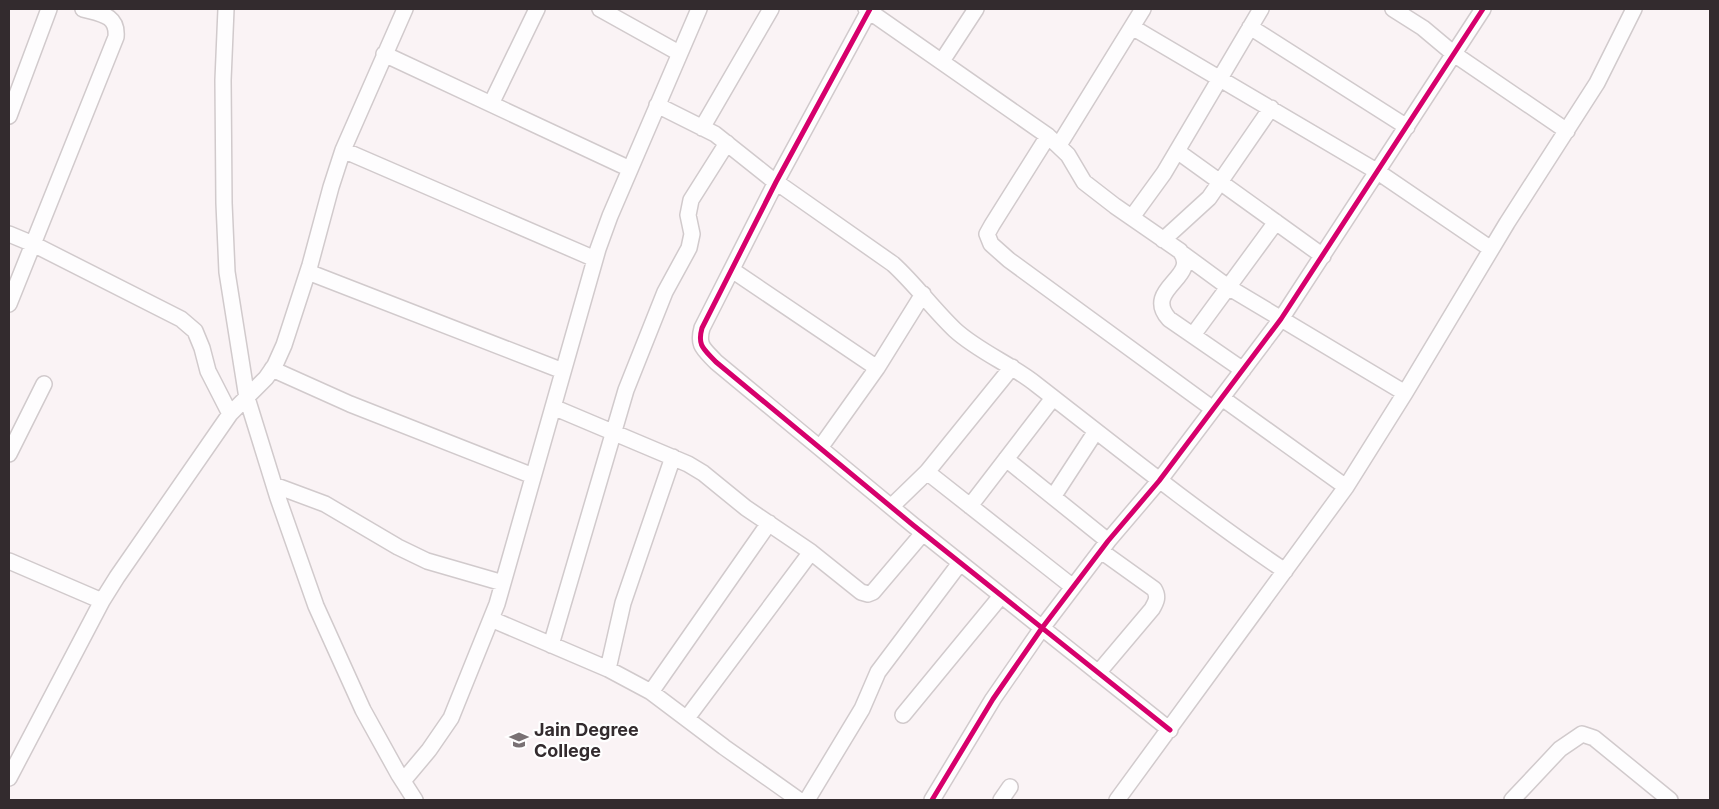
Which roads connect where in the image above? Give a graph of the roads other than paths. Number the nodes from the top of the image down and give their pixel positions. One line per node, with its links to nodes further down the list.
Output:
1 (50, 9): 26 (street)
2 (83, 9): 42 (street)
3 (226, 9): 61 (street)
4 (405, 9): 19 (street)
5 (537, 9): 23 (street)
6 (600, 9): 18 (street)
7 (699, 9): 18 (street)
8 (771, 9): 28 (street)
9 (868, 9): 21 (street); 36 (street)
10 (976, 9): 21 (street)
11 (1143, 9): 16 (street)
12 (1261, 9): 17 (street)
13 (1394, 9): 20 (street)
14 (1484, 9): 20 (street)
15 (1634, 9): 29 (street)
16 (1132, 27): 22 (street); 30 (street)
17 (1250, 27): 22 (street); 27 (street)
18 (679, 53): 24 (street)
19 (384, 54): 23 (street); 32 (street)
20 (1454, 54): 27 (street); 29 (street)
21 (942, 61): 30 (street)
22 (1220, 79): 25 (street); 33 (street)
23 (491, 104): 34 (street)
24 (657, 105): 28 (street); 34 (street)
25 (1271, 108): 35 (street); 37 (street)
26 (9, 116)
27 (1407, 127): 35 (street)
28 (702, 128): 31 (street)
29 (1566, 131): 43 (street)
30 (1054, 141): 38 (street); 63 (street)
31 (727, 143): 36 (street); 67 (street)
32 (343, 150): 46 (street); 48 (street)
33 (1177, 151): 37 (street); 38 (street)
34 (630, 169): 46 (street)
35 (1378, 172): 43 (street); 45 (street)
36 (776, 182): 47 (street); 50 (street)
37 (1221, 183): 39 (street); 41 (street)
38 (1132, 217): 41 (street)
39 (1276, 222): 45 (street); 49 (street)
40 (9, 234): 42 (street)
41 (1164, 240): 44 (street)
42 (33, 244): 51 (street); 65 (street)
43 (1491, 249): 60 (street)
44 (1183, 254): 49 (street); 53 (street)
45 (1323, 256): 52 (street)
46 (595, 259): 58 (street)
47 (732, 270): 55 (street); 68 (street)
48 (308, 272): 56 (street); 58 (street)
49 (1228, 287): 52 (street); 53 (street)
50 (923, 294): 54 (street); 55 (street)
51 (9, 304)
52 (1281, 319): 57 (street); 60 (street)
53 (1192, 335): 57 (street)
54 (1012, 367): 62 (street); 72 (street)
55 (877, 368): 68 (street)
56 (272, 369): 61 (street); 73 (street)
57 (1243, 370): 63 (street)
58 (563, 371): 64 (street)
59 (44, 384): 69 (street)
60 (1405, 393): 76 (street)
61 (247, 398): 65 (street); 75 (street)
62 (1053, 398): 66 (street); 71 (street)
63 (1218, 404): 74 (street); 76 (street)
64 (552, 407): 67 (street); 73 (street)
65 (230, 414): 90 (street)
66 (1096, 431): 74 (street); 77 (street)
67 (613, 433): 70 (street); 93 (street)
68 (820, 448): 78 (street)
69 (9, 454)
70 (673, 457): 80 (street); 94 (street)
71 (1006, 459): 77 (street); 79 (street)
72 (927, 472): 78 (street); 79 (street)
73 (534, 476): 87 (street)
74 (1159, 481): 82 (street); 86 (street)
75 (274, 485): 87 (street); 101 (street)
76 (1346, 487): 86 (street)
77 (1053, 497): 82 (street)
78 (892, 506): 81 (street)
79 (970, 506): 88 (street)
80 (769, 523): 83 (street); 96 (street)
81 (923, 533): 83 (street); 85 (street)
82 (1104, 546): 88 (street); 95 (street)
83 (811, 552): 98 (street)
84 (9, 561): 90 (street)
85 (960, 562): 89 (street); 106 (street)
86 (1285, 571): 99 (street)
87 (504, 583): 91 (street)
88 (1073, 587): 92 (street)
89 (1001, 596): 92 (street); 97 (street)
90 (102, 601): 100 (street)
91 (491, 619): 93 (street); 101 (street)
92 (1042, 628): 95 (street); 107 (street)
93 (551, 645): 94 (street)
94 (608, 669): 96 (street)
95 (1098, 673): 99 (street)
96 (651, 692): 98 (street)
97 (903, 715)
98 (687, 718): 105 (street)
99 (1170, 730): 109 (street)
100 (10, 773)
101 (402, 781): 104 (street)
102 (1010, 787): 108 (street)
103 (1514, 799): 110 (street)
104 (415, 800)
105 (799, 800)
106 (807, 800)
107 (932, 800)
108 (1001, 800)
109 (1117, 800)
110 (1670, 800)

